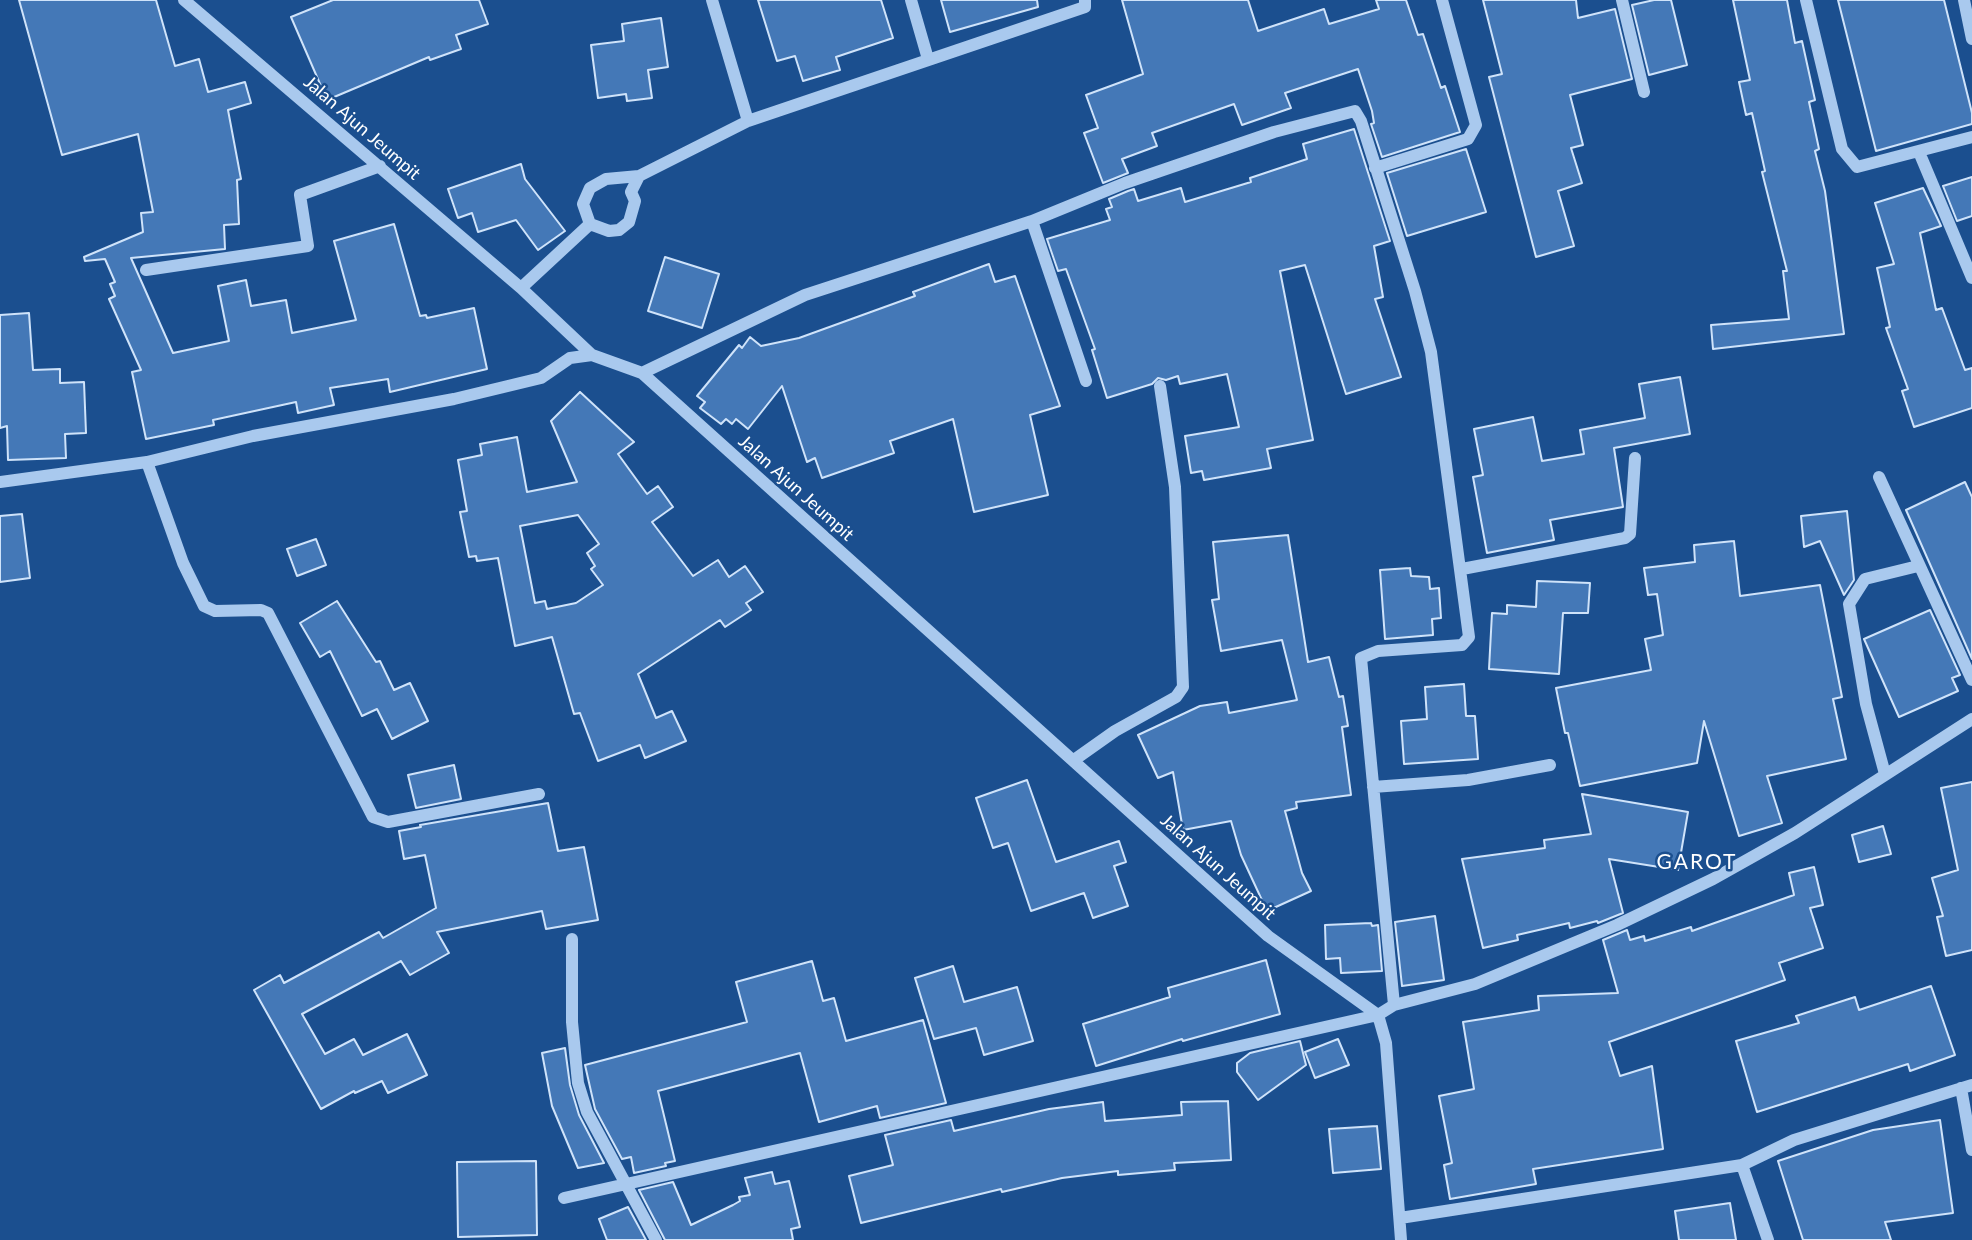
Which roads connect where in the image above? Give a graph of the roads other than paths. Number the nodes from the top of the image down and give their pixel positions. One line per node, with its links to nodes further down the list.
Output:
1 (184, 0): 15 (street, Jalan Ajun Jeumpit)
2 (712, 0): 12 (street)
3 (911, 0): 10 (street)
4 (1085, 0): 10 (street)
5 (1442, 0): 16 (street)
6 (1622, 0): 11 (street)
7 (1806, 0): 14 (street)
8 (1964, 0): 9 (street)
9 (1972, 39)
10 (928, 59): 12 (street)
11 (1644, 92)
12 (748, 121): 17 (street)
13 (1972, 137): 14 (street)
14 (1919, 152): 21 (street)
15 (380, 166): 20 (street); 22 (street, Jalan Ajun Jeumpit)
16 (1376, 168): 18 (street); 32 (street)
17 (639, 176): 19 (street); 19 (street)
18 (1032, 221): 24 (street); 25 (street)
19 (590, 224): 22 (street)
20 (146, 270)
21 (1972, 278)
22 (521, 288): 23 (street, Jalan Ajun Jeumpit)
23 (592, 355): 24 (street, Jalan Ajun Jeumpit); 28 (street)
24 (642, 373): 35 (street, Jalan Ajun Jeumpit)
25 (1086, 382)
26 (1160, 386): 35 (street)
27 (1635, 458): 32 (street)
28 (147, 462): 30 (street); 39 (street)
29 (1879, 477): 31 (street)
30 (0, 482)
31 (1918, 566): 33 (street); 37 (street)
32 (1462, 569): 38 (street)
33 (1972, 680)
34 (1972, 719): 37 (street)
35 (1074, 760): 42 (street, Jalan Ajun Jeumpit)
36 (1550, 765): 38 (street)
37 (1885, 774): 41 (street)
38 (1373, 787): 41 (street)
39 (539, 794)
40 (572, 939): 46 (street)
41 (1394, 1005): 42 (street)
42 (1378, 1015): 46 (street); 48 (street)
43 (1966, 1086): 44 (street); 45 (street)
44 (1972, 1150)
45 (1742, 1165): 48 (street); 51 (street)
46 (629, 1186): 47 (street); 49 (street)
47 (564, 1198)
48 (1400, 1218): 50 (street)
49 (656, 1240)
50 (1401, 1240)
51 (1768, 1240)

